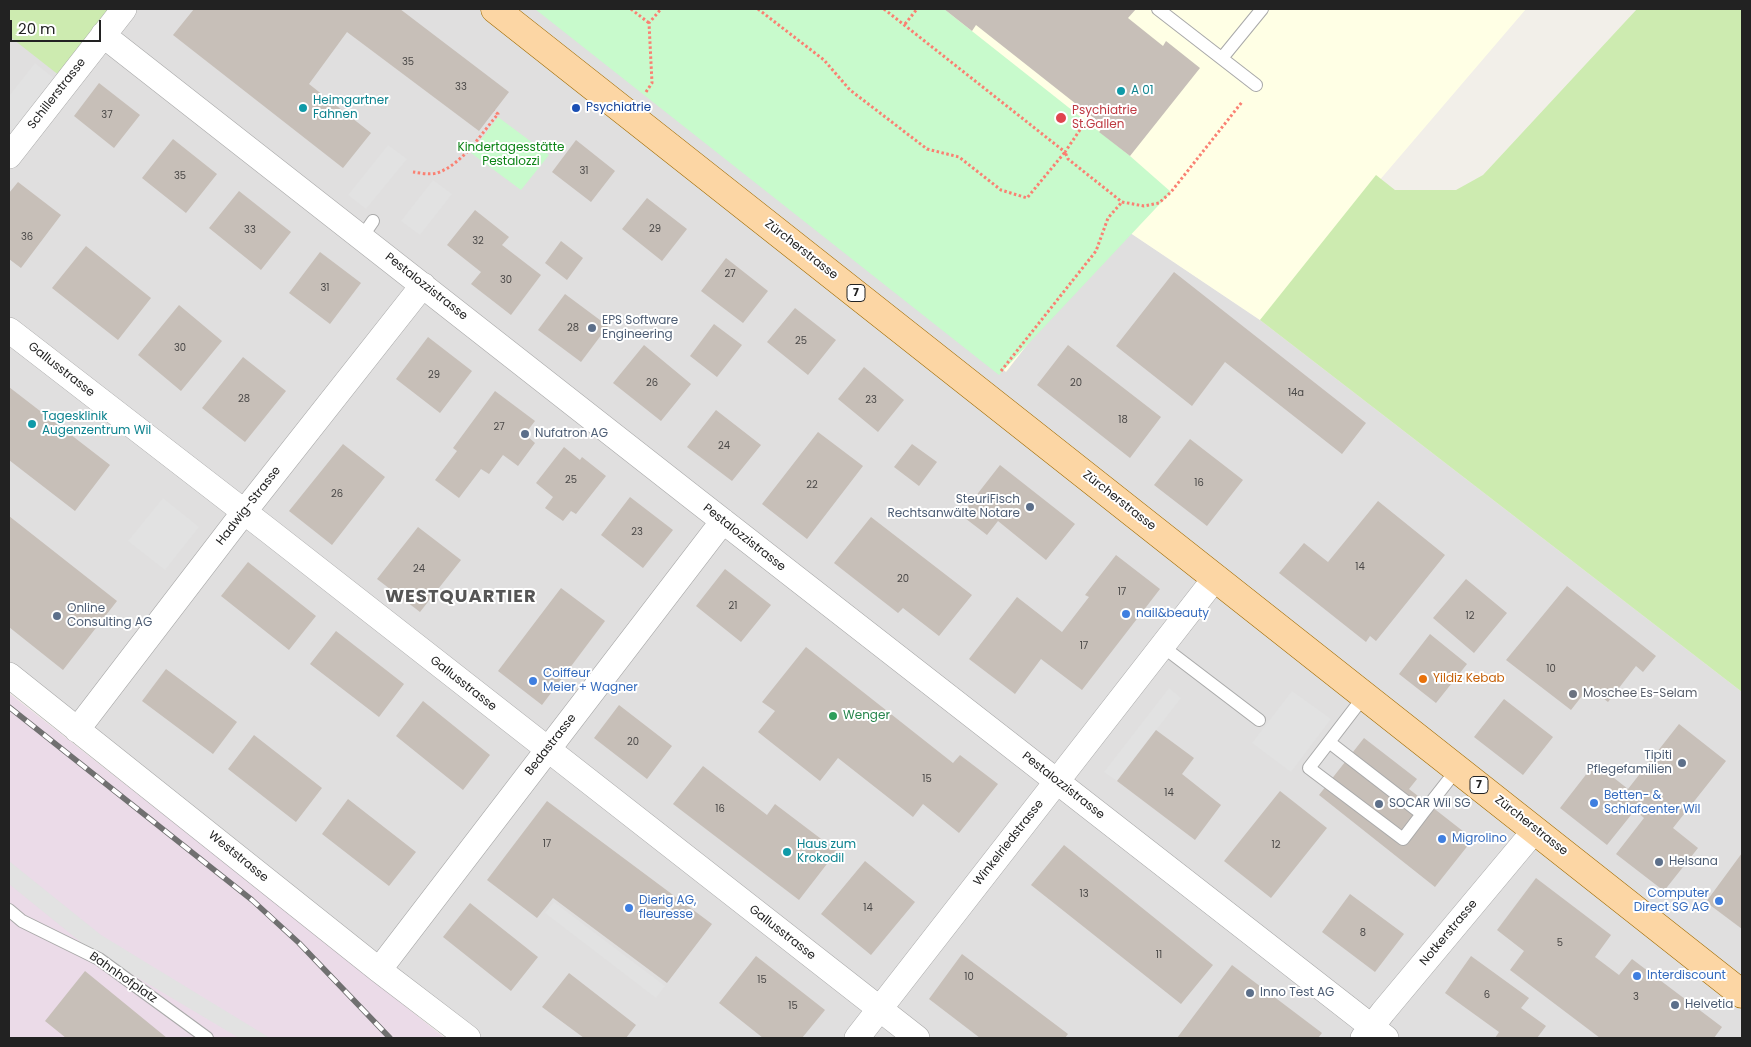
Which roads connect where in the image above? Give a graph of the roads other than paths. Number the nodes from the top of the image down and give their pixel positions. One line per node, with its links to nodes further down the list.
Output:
1 (124, 9): 5 (street, Schillerstrasse)
2 (495, 9): 13 (main road, Zürcherstrasse / 7)
3 (1158, 9): 6 (lane)
4 (1262, 9): 6 (lane)
5 (103, 35): 8 (street, Schillerstrasse); 9 (street, Pestalozzistrasse)
6 (1222, 58): 7 (lane)
7 (1256, 85)
8 (9, 156)
9 (423, 285): 11 (street, Hadwig-Strasse); 12 (street, Pestalozzistrasse)
10 (9, 330): 11 (street, Gallusstrasse)
11 (244, 512): 18 (street, Hadwig-Strasse); 20 (street, Gallusstrasse)
12 (723, 521): 20 (street, Bedastrasse); 22 (street, Pestalozzistrasse)
13 (1216, 577): 14 (street, Winkelriedstrasse); 16 (main road, Zürcherstrasse / 7)
14 (1162, 646): 17 (lane); 22 (street, Winkelriedstrasse)
15 (9, 675): 18 (street, Weststrasse)
16 (1365, 695): 19 (lane); 21 (main road, Zürcherstrasse / 7)
17 (1258, 720)
18 (77, 730): 26 (street, Weststrasse)
19 (1329, 742): 23 (lane); 23 (lane)
20 (547, 750): 26 (street, Bedastrasse); 28 (street, Gallusstrasse)
21 (1458, 768): 23 (lane); 24 (main road, Zürcherstrasse / 7)
22 (1057, 781): 28 (street, Winkelriedstrasse); 29 (street, Pestalozzistrasse)
23 (1422, 814)
24 (1535, 830): 27 (main road, Zürcherstrasse / 7); 29 (street, Notkerstrasse)
25 (9, 910): 30 (lane, Bahnhofplatz)
26 (379, 970): 31 (street, Weststrasse)
27 (1742, 994)
28 (880, 1009): 32 (street, Winkelriedstrasse); 33 (street, Gallusstrasse)
29 (1374, 1035)
30 (207, 1038)
31 (468, 1038)
32 (857, 1038)
33 (917, 1038)

